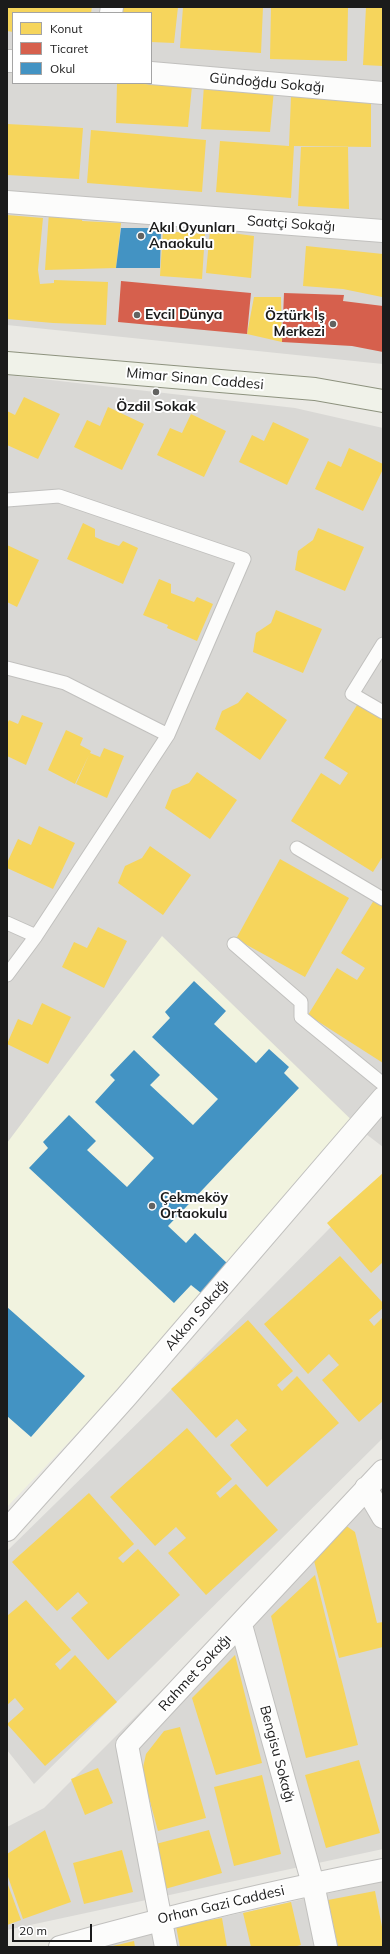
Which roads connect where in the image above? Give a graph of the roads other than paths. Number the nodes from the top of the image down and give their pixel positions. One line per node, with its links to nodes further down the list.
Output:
1 (152, 73): 2 (street, Gündoğdu Sokağı)
2 (383, 93)
3 (7, 202): 4 (street, Saatçi Sokağı)
4 (383, 231)
5 (7, 363): 6 (main road, Mimar Sinan Caddesi)
6 (383, 401)
7 (7, 500): 11 (lane)
8 (383, 644): 10 (lane)
9 (7, 668): 11 (lane)
10 (383, 712)
11 (168, 735): 15 (lane)
12 (297, 848): 13 (lane)
13 (383, 899)
14 (7, 923): 15 (lane)
15 (36, 936): 17 (lane)
16 (234, 944): 18 (lane)
17 (7, 974)
18 (383, 1084)
19 (383, 1098): 23 (street, Akkon Sokağı)
20 (383, 1471): 21 (street, Rahmet Sokağı)
21 (366, 1488): 22 (street); 24 (street, Rahmet Sokağı)
22 (383, 1517)
23 (7, 1530)
24 (241, 1625): 26 (street, Bengisu Sokağı); 27 (street, Rahmet Sokağı)
25 (383, 1870): 26 (street, Orhan Gazi Caddesi)
26 (313, 1884): 27 (street, Orhan Gazi Caddesi); 30 (street, Bengisu Sokağı)
27 (160, 1919): 28 (street, Orhan Gazi Caddesi); 29 (street)
28 (60, 1947)
29 (166, 1947)
30 (326, 1947)

